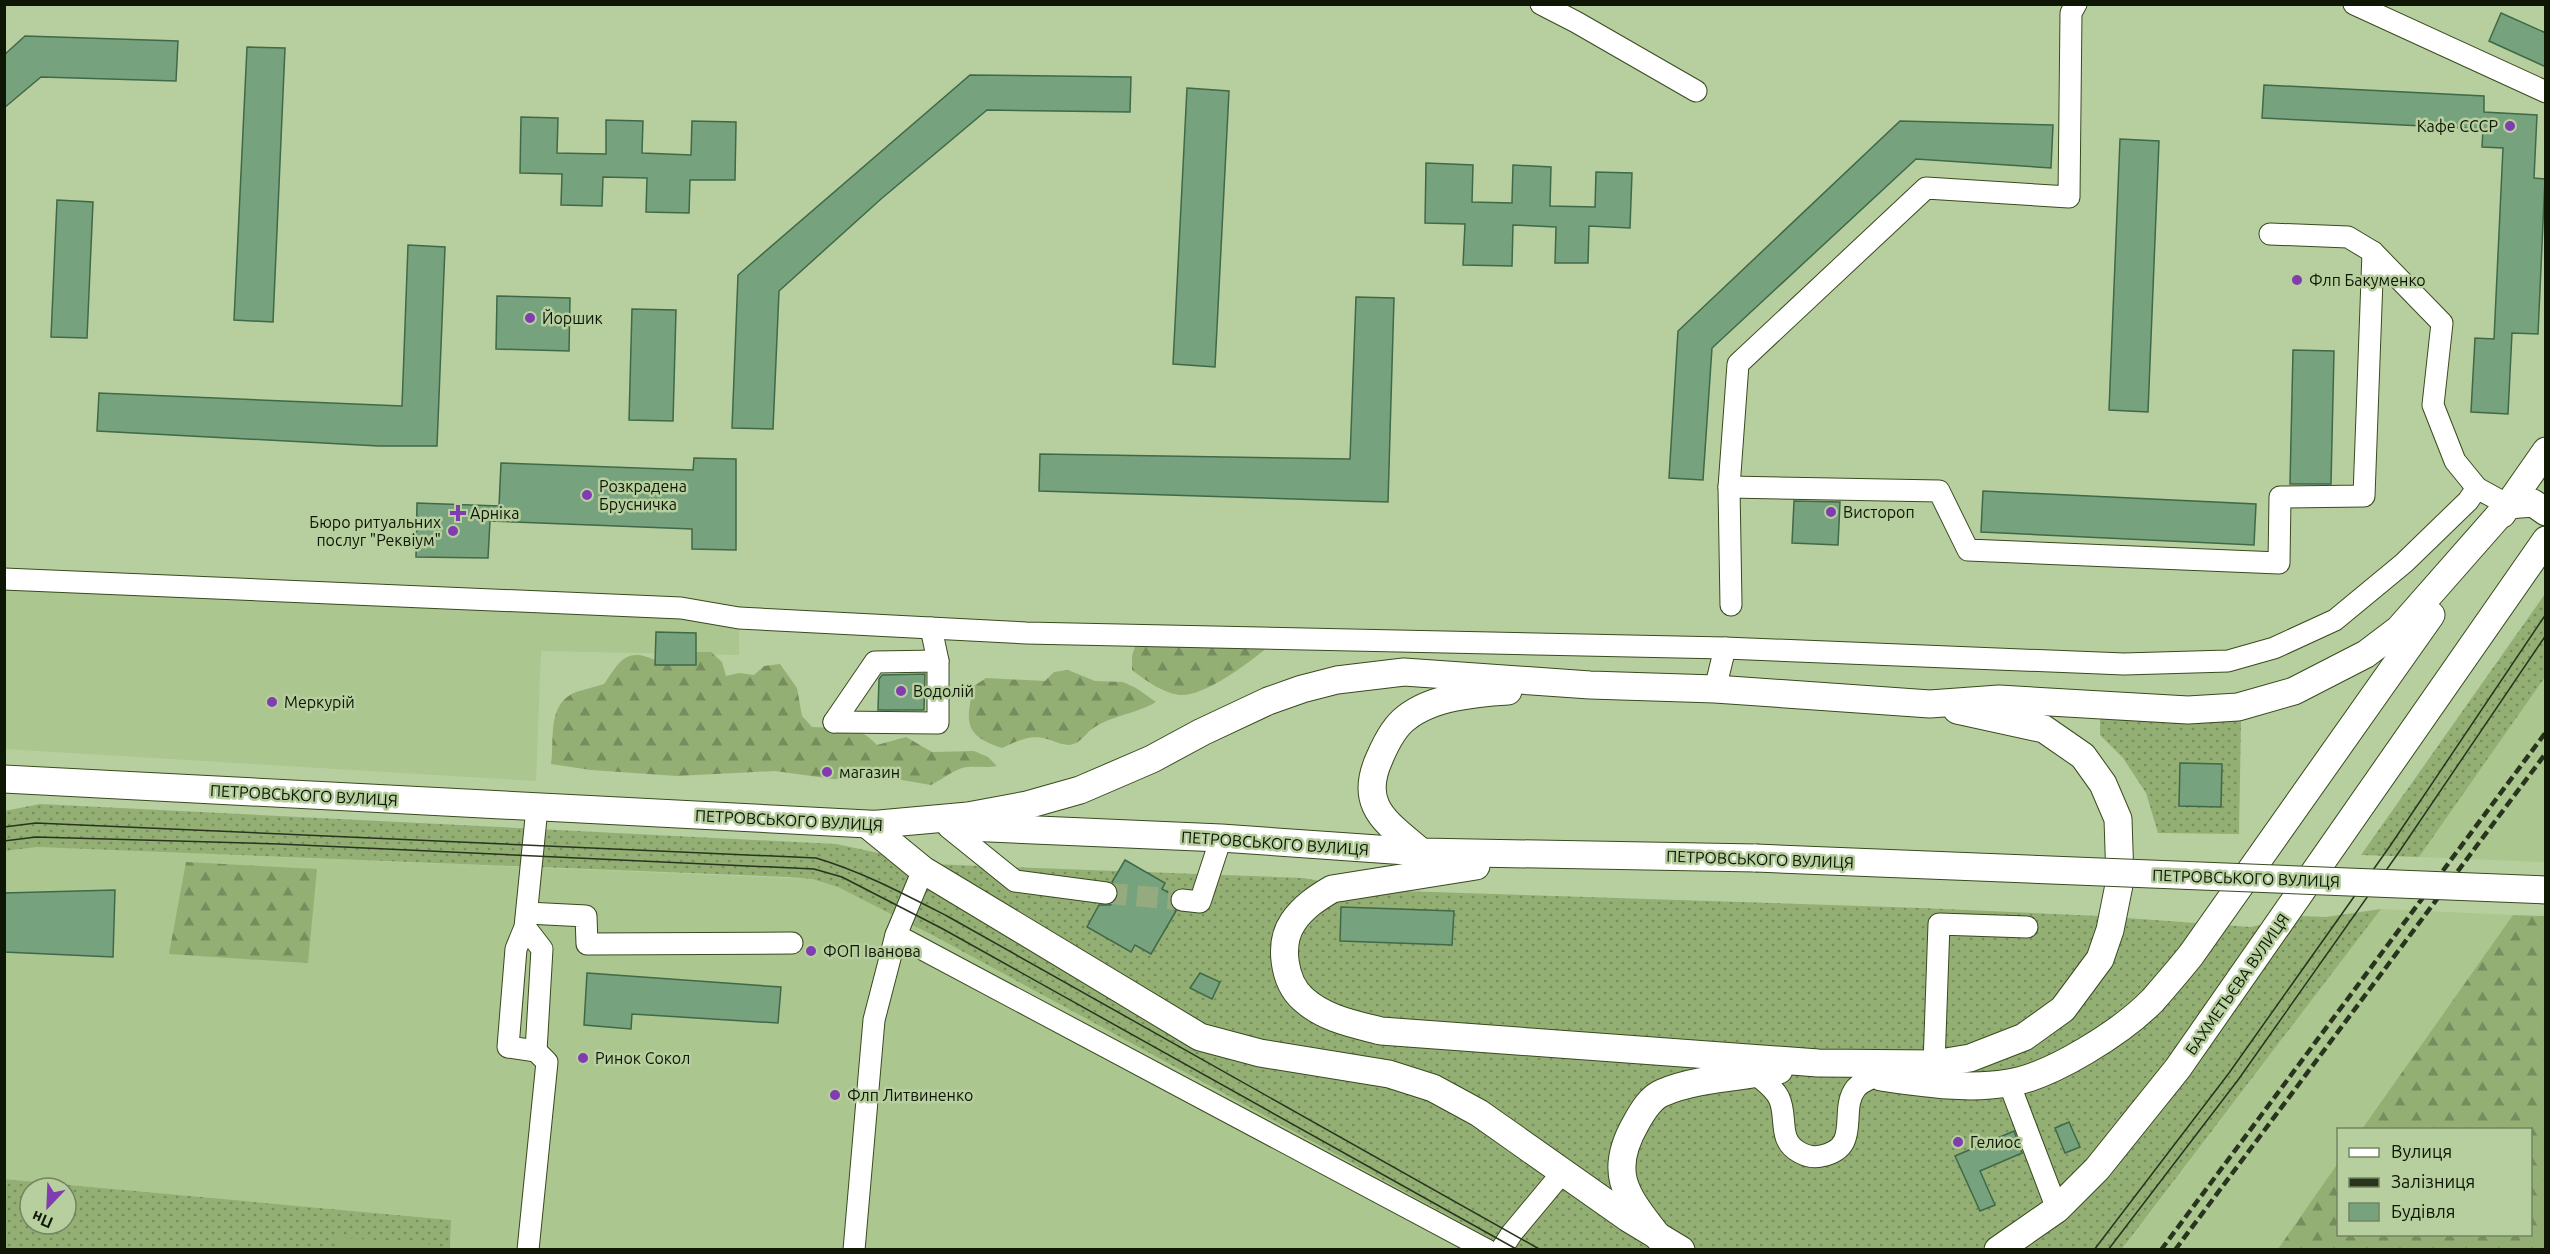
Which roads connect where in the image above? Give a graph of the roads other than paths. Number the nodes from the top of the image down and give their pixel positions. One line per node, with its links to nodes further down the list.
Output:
1 (1541, 4): 4 (street)
2 (2076, 4): 9 (street)
3 (2354, 4): 5 (street)
4 (1696, 91)
5 (2546, 92)
6 (2270, 234): 7 (street)
7 (2373, 252): 9 (street); 10 (street)
8 (2546, 451): 11 (main road)
9 (1729, 487): 15 (street)
10 (2477, 488): 11 (street); 17 (street)
11 (2508, 505): 12 (main road); 21 (main road); 42 (main road)
12 (2546, 512)
13 (2546, 540): 44 (main road, БАХМЕТЬЄВА ВУЛИЦЯ)
14 (4, 579): 16 (street)
15 (1731, 604)
16 (931, 628): 17 (street); 18 (street)
17 (1725, 648): 20 (street)
18 (938, 661): 18 (street)
19 (1590, 685): 20 (main road); 24 (main road); 27 (main road)
20 (1715, 689): 21 (main road)
21 (1930, 704): 39 (main road)
22 (4, 779): 23 (main road, ПЕТРОВСЬКОГО ВУЛИЦЯ)
23 (537, 808): 24 (main road, ПЕТРОВСЬКОГО ВУЛИЦЯ); 33 (street)
24 (868, 825): 25 (main road, ПЕТРОВСЬКОГО ВУЛИЦЯ); 29 (main road)
25 (948, 826): 26 (main road, ПЕТРОВСЬКОГО ВУЛИЦЯ); 31 (street)
26 (1221, 838): 27 (main road, ПЕТРОВСЬКОГО ВУЛИЦЯ); 32 (street)
27 (1421, 852): 28 (main road, ПЕТРОВСЬКОГО ВУЛИЦЯ)
28 (1559, 855): 30 (main road, ПЕТРОВСЬКОГО ВУЛИЦЯ, bridge); 38 (main road)
29 (923, 870): 35 (street); 43 (main road)
30 (2546, 890)
31 (1106, 893)
32 (1182, 900)
33 (526, 920): 36 (street); 37 (street); 37 (street)
34 (2026, 927): 39 (street)
35 (896, 935): 47 (street); 48 (street)
36 (792, 943)
37 (536, 1051): 46 (street)
38 (1818, 1063): 39 (main road); 40 (main road); 41 (main road)
39 (1934, 1064)
40 (1757, 1075): 41 (street); 45 (main road)
41 (1875, 1076): 42 (main road)
42 (2009, 1083): 44 (street)
43 (1562, 1173): 45 (main road); 49 (street)
44 (2056, 1209): 50 (main road, БАХМЕТЬЄВА ВУЛИЦЯ)
45 (1670, 1244)
46 (528, 1250)
47 (854, 1250)
48 (1488, 1250)
49 (1501, 1250)
50 (1998, 1250)

